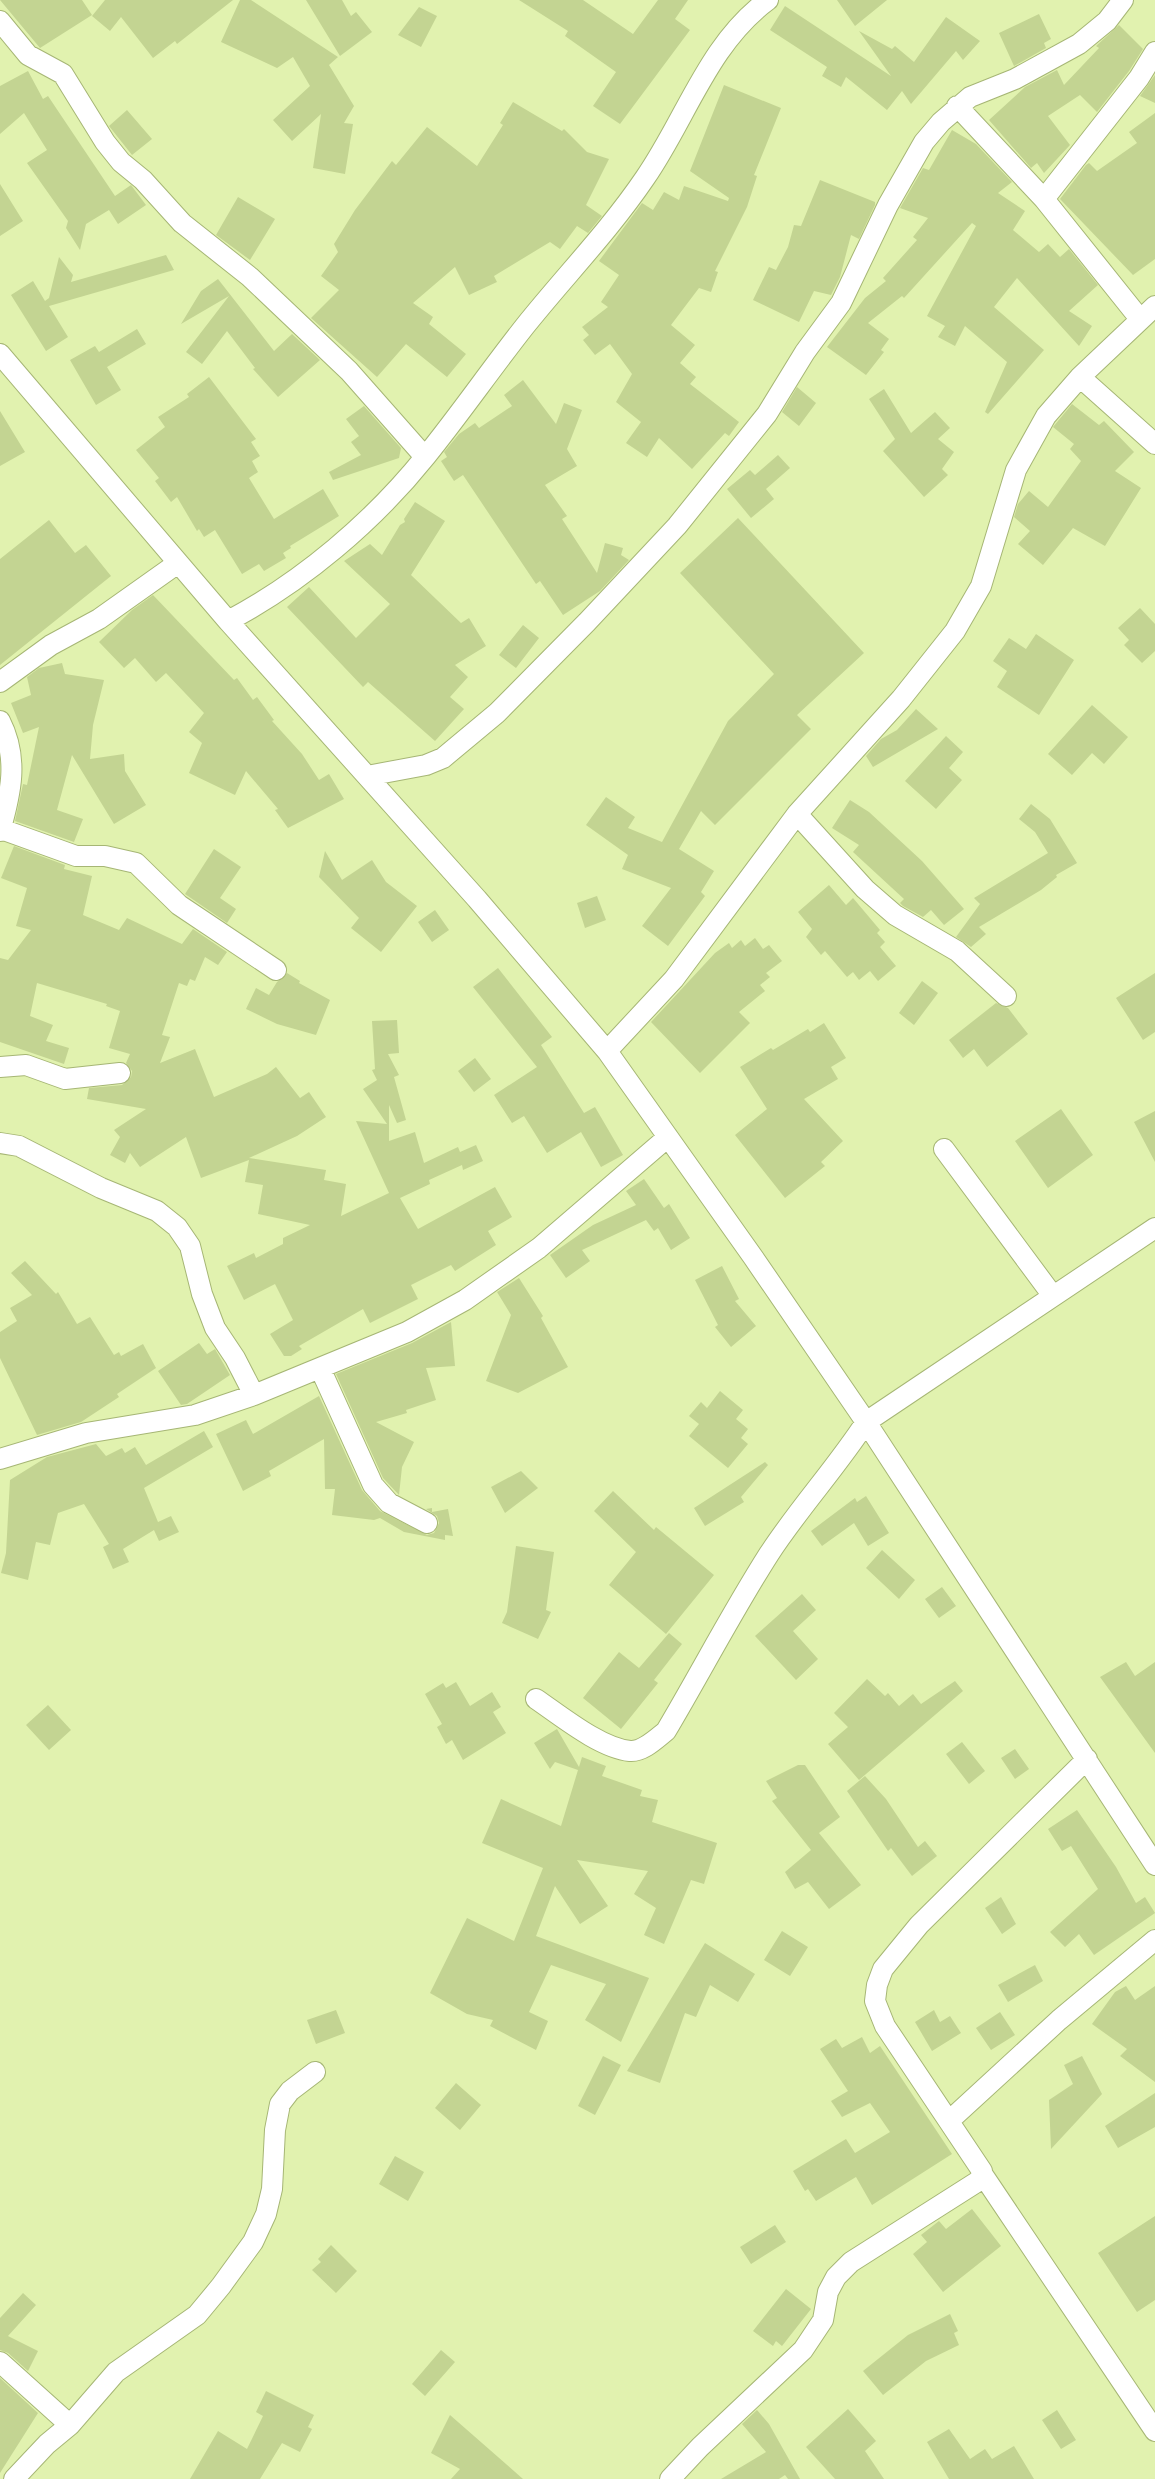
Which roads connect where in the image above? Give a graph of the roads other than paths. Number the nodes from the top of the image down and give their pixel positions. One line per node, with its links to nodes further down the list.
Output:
1 (768, 0): 11 (street)
2 (1123, 0): 5 (street)
3 (0, 21): 11 (street)
4 (1155, 52): 6 (street)
5 (957, 106): 6 (street); 16 (street)
6 (1044, 199): 7 (street)
7 (1148, 312): 9 (street)
8 (0, 354): 12 (street)
9 (1080, 377): 10 (street); 17 (street)
10 (1155, 444)
11 (425, 457): 13 (street)
12 (178, 562): 13 (street); 14 (street)
13 (228, 621): 16 (street)
14 (0, 682)
15 (0, 721): 18 (street)
16 (367, 776): 21 (street)
17 (797, 814): 20 (street); 21 (street)
18 (0, 830): 19 (street)
19 (276, 969)
20 (1006, 996)
21 (607, 1051): 24 (street)
22 (0, 1067): 23 (street)
23 (120, 1073)
24 (668, 1137): 29 (street); 31 (street)
25 (0, 1143): 30 (street)
26 (944, 1149): 28 (street)
27 (1155, 1228): 28 (street)
28 (1053, 1296): 31 (street)
29 (320, 1368): 30 (street); 33 (street)
30 (254, 1395): 32 (street)
31 (866, 1422): 34 (street); 35 (street)
32 (0, 1459)
33 (427, 1523)
34 (536, 1699)
35 (1087, 1759): 36 (street); 39 (street)
36 (1155, 1865)
37 (1155, 1940): 39 (street)
38 (315, 2072): 42 (street)
39 (949, 2121): 40 (street)
40 (983, 2175): 43 (street); 45 (street)
41 (0, 2362): 42 (street)
42 (70, 2425): 44 (street)
43 (1155, 2430)
44 (14, 2479)
45 (670, 2479)

